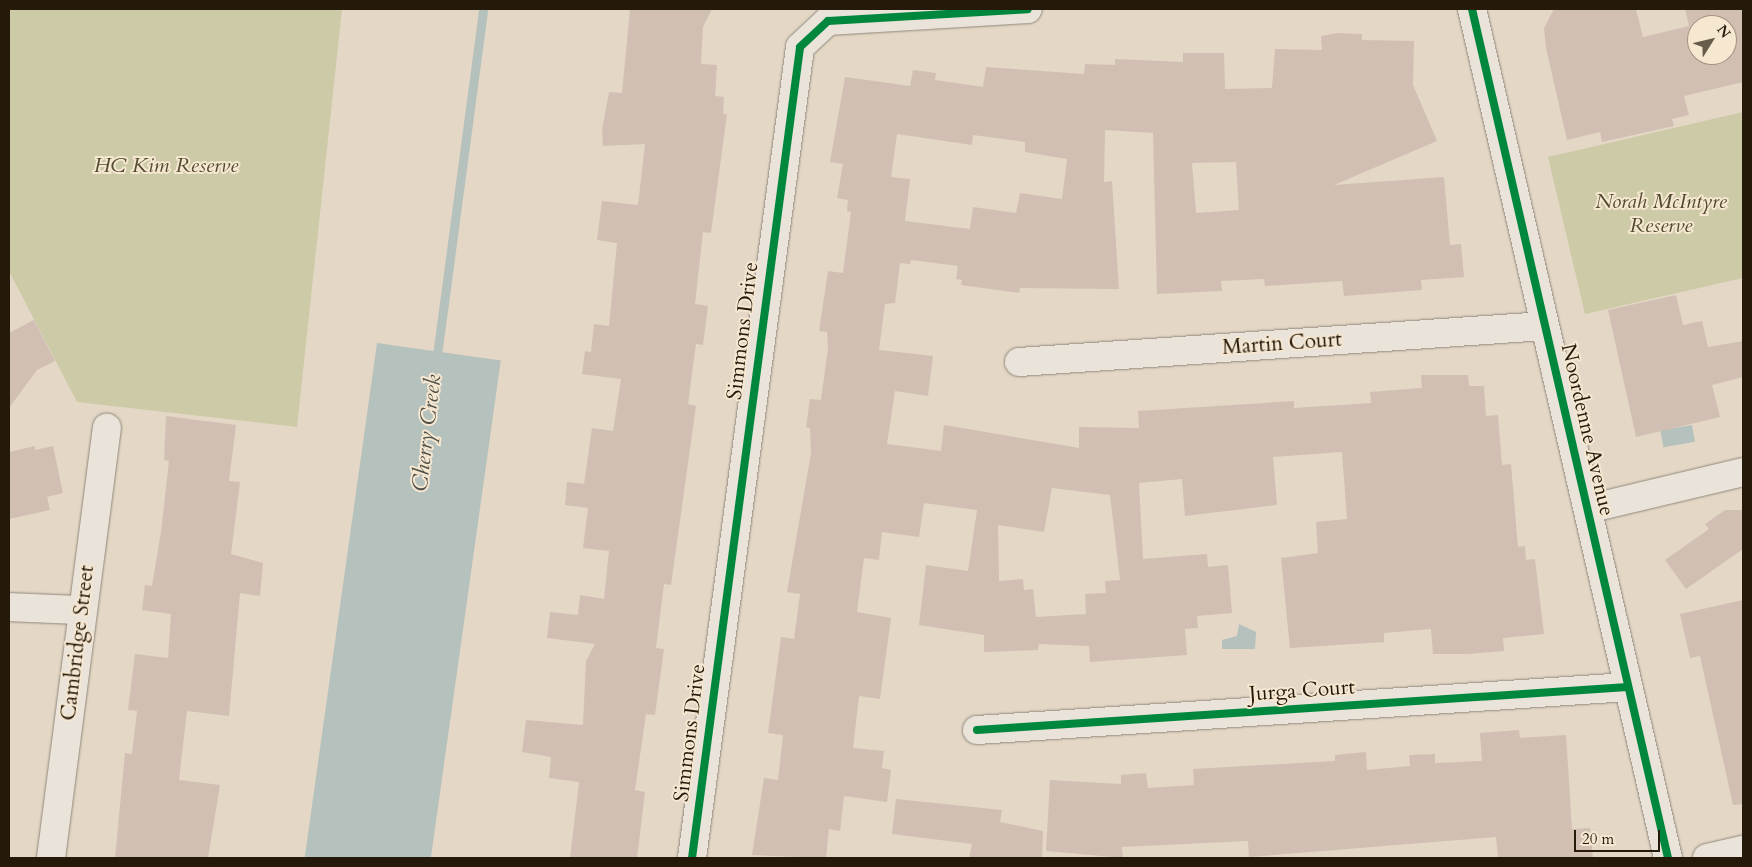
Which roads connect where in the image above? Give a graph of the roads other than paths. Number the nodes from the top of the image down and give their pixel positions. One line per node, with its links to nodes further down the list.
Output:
1 (1028, 9): 14 (street, Simmons Drive)
2 (1472, 9): 3 (street, Noordenne Avenue)
3 (1546, 326): 4 (street, Martin Court); 7 (street, Noordenne Avenue)
4 (1019, 362)
5 (107, 428): 9 (street, Cambridge Street)
6 (1743, 472): 7 (street)
7 (1588, 509): 10 (street, Noordenne Avenue)
8 (9, 607): 9 (street)
9 (82, 610): 13 (street, Cambridge Street)
10 (1628, 686): 11 (street, Jurga Court); 15 (street, Noordenne Avenue)
11 (977, 730)
12 (1743, 850): 16 (street)
13 (51, 858)
14 (692, 858)
15 (1668, 858)
16 (1706, 858)

